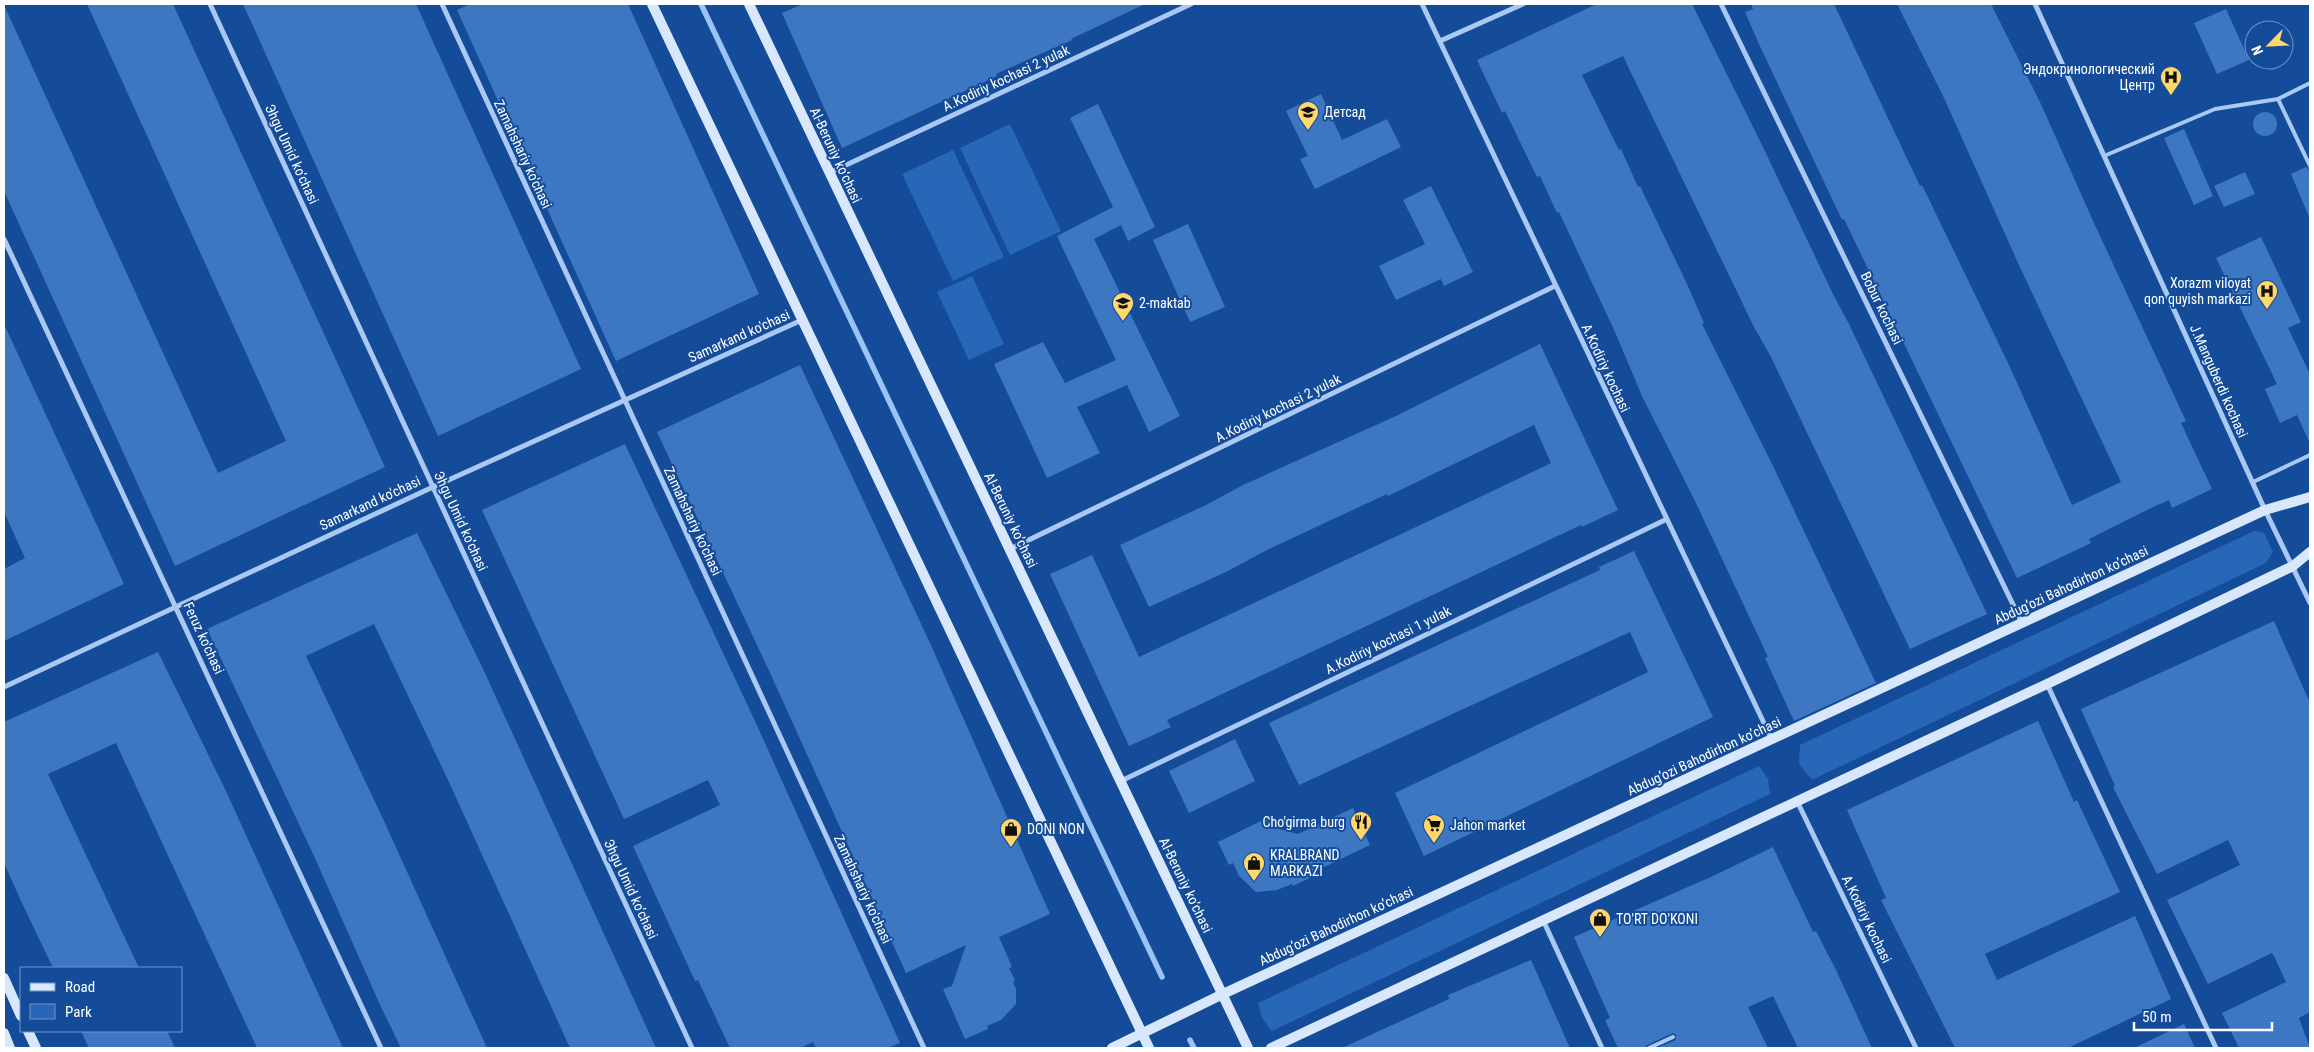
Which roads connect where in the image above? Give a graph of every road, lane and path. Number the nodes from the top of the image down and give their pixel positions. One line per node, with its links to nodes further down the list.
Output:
1 (210, 4): 22 (street, Эhgu Umid ko’chasi)
2 (442, 4): 19 (street, Zamahshariy ko'chasi)
3 (652, 4): 18 (main road)
4 (752, 4): 15 (main road, Al-Beruniy ko’chasi)
5 (1192, 4): 15 (street, A.Kodiriy kochasi 2 yulak)
6 (1422, 4): 10 (street, A.Kodiriy kochasi)
7 (1523, 4): 10 (street)
8 (1721, 4): 31 (street, Bobur kochasi)
9 (2035, 4): 13 (street, J.Manguberdi kochasi)
10 (1440, 41): 17 (street, A.Kodiriy kochasi)
11 (2310, 83): 12 (lane)
12 (2278, 99): 13 (lane); 14 (lane)
13 (2104, 156): 21 (street, J.Manguberdi kochasi)
14 (2310, 166)
15 (829, 173): 26 (main road, Al-Beruniy ko’chasi)
16 (4, 239): 30 (street, Feruz ko'chasi)
17 (1555, 286): 25 (street, A.Kodiriy kochasi); 26 (street, A.Kodiriy kochasi 2 yulak)
18 (803, 320): 19 (street, Samarkand ko'chasi); 43 (main road)
19 (625, 400): 22 (street, Samarkand ko'chasi); 49 (street, Zamahshariy ko'chasi)
20 (2310, 455): 21 (lane)
21 (2253, 482): 24 (street, J.Manguberdi kochasi)
22 (433, 486): 30 (street, Samarkand ko'chasi); 48 (street, Эhgu Umid ko’chasi)
23 (2310, 497): 24 (main road, Abdug’ozi Bahodirhon ko’chasi)
24 (2265, 510): 28 (street, J.Manguberdi kochasi); 31 (main road, Abdug’ozi Bahodirhon ko’chasi)
25 (1665, 520): 34 (street, A.Kodiriy kochasi); 35 (street, A.Kodiriy kochasi 1 yulak)
26 (1010, 549): 35 (main road, Al-Beruniy ko’chasi)
27 (2310, 552): 28 (main road)
28 (2292, 566): 29 (street, J.Manguberdi kochasi); 32 (main road)
29 (2310, 603)
30 (176, 606): 33 (street, Samarkand ko'chasi); 47 (street, Feruz ko'chasi)
31 (2022, 623): 34 (main road, Abdug’ozi Bahodirhon ko’chasi)
32 (2047, 684): 36 (main road); 57 (street)
33 (4, 687)
34 (1772, 740): 39 (main road, Abdug’ozi Bahodirhon ko’chasi)
35 (1121, 781): 39 (main road, Al-Beruniy ko’chasi)
36 (1797, 800): 37 (main road); 56 (street, A.Kodiriy kochasi)
37 (1543, 920): 53 (main road); 54 (street)
38 (4, 978): 40 (main road)
39 (1223, 994): 43 (main road, Abdug’ozi Bahodirhon ko’chasi); 52 (main road, Al-Beruniy ko’chasi)
40 (20, 1014)
41 (28, 1032): 46 (main road)
42 (4, 1033): 45 (main road)
43 (1142, 1034): 50 (main road, Abdug’ozi Bahodirhon ko’chasi); 51 (main road)
44 (1672, 1037): 55 (lane)
45 (10, 1048)
46 (36, 1048)
47 (381, 1048)
48 (692, 1048)
49 (924, 1048)
50 (1112, 1048)
51 (1149, 1048)
52 (1248, 1048)
53 (1271, 1048)
54 (1602, 1048)
55 (1649, 1048)
56 (1916, 1048)
57 (2216, 1048)

